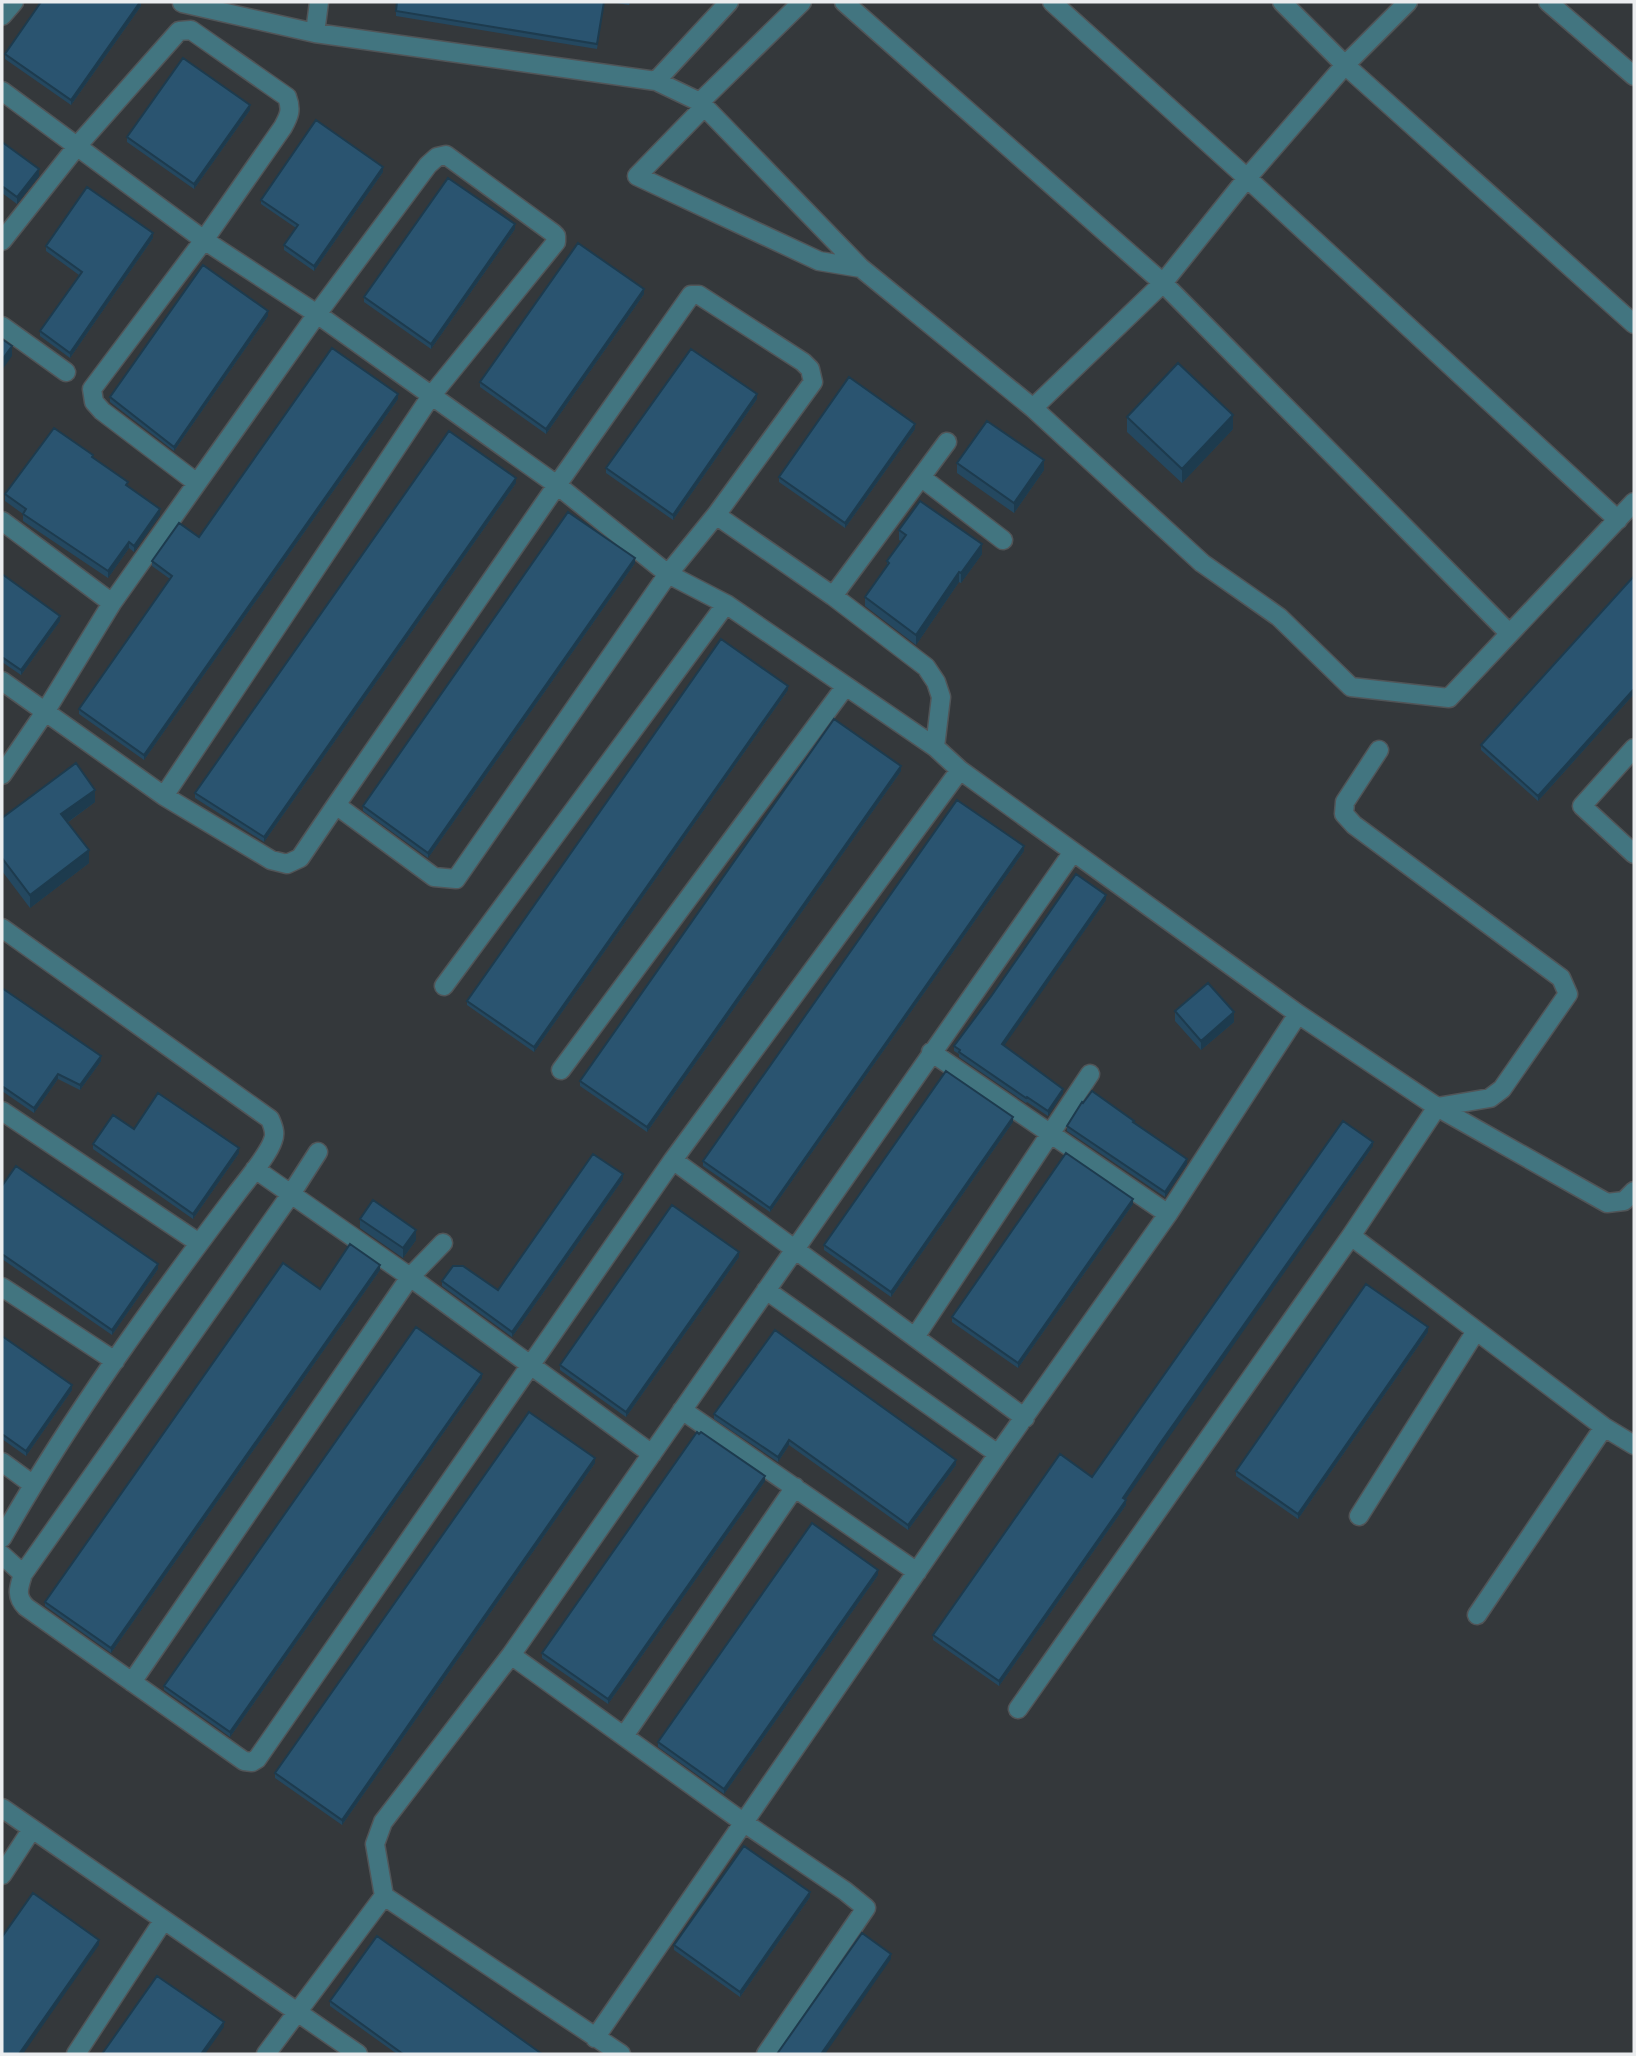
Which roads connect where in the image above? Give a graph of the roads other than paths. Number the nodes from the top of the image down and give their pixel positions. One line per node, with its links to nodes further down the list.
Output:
1 (14, 2): 11 (street)
2 (319, 2): 12 (street)
3 (729, 2): 15 (street)
4 (802, 2): 17 (street)
5 (844, 2): 23 (street)
6 (1052, 2): 19 (street)
7 (1282, 2): 13 (street)
8 (1408, 2): 13 (street)
9 (1548, 2): 14 (street)
10 (182, 3): 12 (street)
11 (2, 16)
12 (315, 33): 15 (street)
13 (1345, 65): 19 (street); 25 (street)
14 (1634, 76)
15 (656, 81): 17 (street)
16 (2, 91): 18 (street)
17 (702, 104): 22 (street); 22 (street)
18 (78, 145): 20 (street); 20 (street); 21 (street)
19 (1247, 178): 23 (street); 36 (street)
20 (204, 240): 24 (street); 32 (street)
21 (2, 242)
22 (861, 268): 29 (street)
23 (1163, 283): 29 (street); 43 (street)
24 (317, 314): 28 (street); 28 (street); 32 (street)
25 (1634, 324)
26 (2, 326): 27 (street)
27 (66, 372)
28 (431, 396): 33 (street); 52 (street)
29 (1033, 408): 43 (street)
30 (947, 442): 31 (street)
31 (922, 478): 38 (street); 40 (street)
32 (197, 483): 41 (street)
33 (557, 485): 35 (street); 39 (street); 53 (street)
34 (1634, 502): 36 (street)
35 (716, 515): 39 (street); 40 (street)
36 (1618, 520): 43 (street)
37 (2, 521): 41 (street)
38 (1003, 540)
39 (668, 574): 42 (street); 53 (street)
40 (833, 596): 47 (street)
41 (112, 603): 46 (street)
42 (726, 604): 45 (street); 57 (street)
43 (1509, 633)
44 (2, 681): 46 (street)
45 (845, 687): 47 (street); 60 (street)
46 (45, 712): 51 (street); 52 (street)
47 (935, 747): 50 (street)
48 (1634, 748): 55 (street)
49 (1379, 750): 62 (street)
50 (960, 770): 54 (street); 66 (street)
51 (2, 775)
52 (164, 796): 53 (street)
53 (336, 805)
54 (1073, 852): 58 (street); 59 (street)
55 (1634, 854)
56 (2, 928): 67 (street)
57 (444, 986)
58 (1298, 1014): 62 (street); 70 (street)
59 (931, 1052): 64 (street); 74 (street)
60 (561, 1069)
61 (1090, 1074): 64 (street)
62 (1437, 1107): 68 (street); 71 (street)
63 (2, 1111): 72 (street)
64 (1051, 1134): 70 (street); 79 (street)
65 (318, 1152): 69 (street)
66 (673, 1160): 74 (street); 81 (street)
67 (256, 1169): 69 (street); 72 (street)
68 (1634, 1191)
69 (291, 1194): 75 (street); 95 (street)
70 (1168, 1214): 83 (street)
71 (1351, 1236): 78 (street); 99 (street)
72 (199, 1243): 80 (street)
73 (443, 1243): 75 (street)
74 (794, 1248): 77 (street); 79 (street)
75 (410, 1277): 81 (street); 98 (street)
76 (2, 1287): 80 (street)
77 (766, 1290): 82 (street); 87 (street)
78 (1476, 1331): 84 (street); 91 (street)
79 (915, 1337): 83 (street)
80 (115, 1361): 89 (street)
81 (529, 1366): 86 (street); 98 (street)
82 (682, 1410): 86 (street); 90 (street)
83 (1024, 1418): 87 (street)
84 (1604, 1427): 85 (street); 96 (street)
85 (1634, 1445)
86 (652, 1454): 97 (street)
87 (998, 1454): 94 (street)
88 (2, 1462): 89 (street)
89 (33, 1484): 92 (street)
90 (794, 1487): 94 (street); 100 (street)
91 (1359, 1516)
92 (2, 1538)
93 (2, 1555): 95 (street)
94 (917, 1572): 102 (street)
95 (23, 1574): 98 (street)
96 (1477, 1615)
97 (511, 1655): 100 (street); 105 (street)
98 (132, 1682)
99 (1018, 1709)
100 (624, 1737): 102 (street)
101 (2, 1808): 103 (street)
102 (743, 1822): 108 (street); 113 (street)
103 (32, 1829): 104 (street); 106 (street)
104 (2, 1874)
105 (384, 1896): 107 (street); 108 (street)
106 (163, 1921): 107 (street); 109 (street)
107 (297, 2012): 110 (street); 111 (street)
108 (595, 2038): 112 (street)
109 (76, 2054)
110 (266, 2054)
111 (358, 2054)
112 (621, 2054)
113 (766, 2054)

